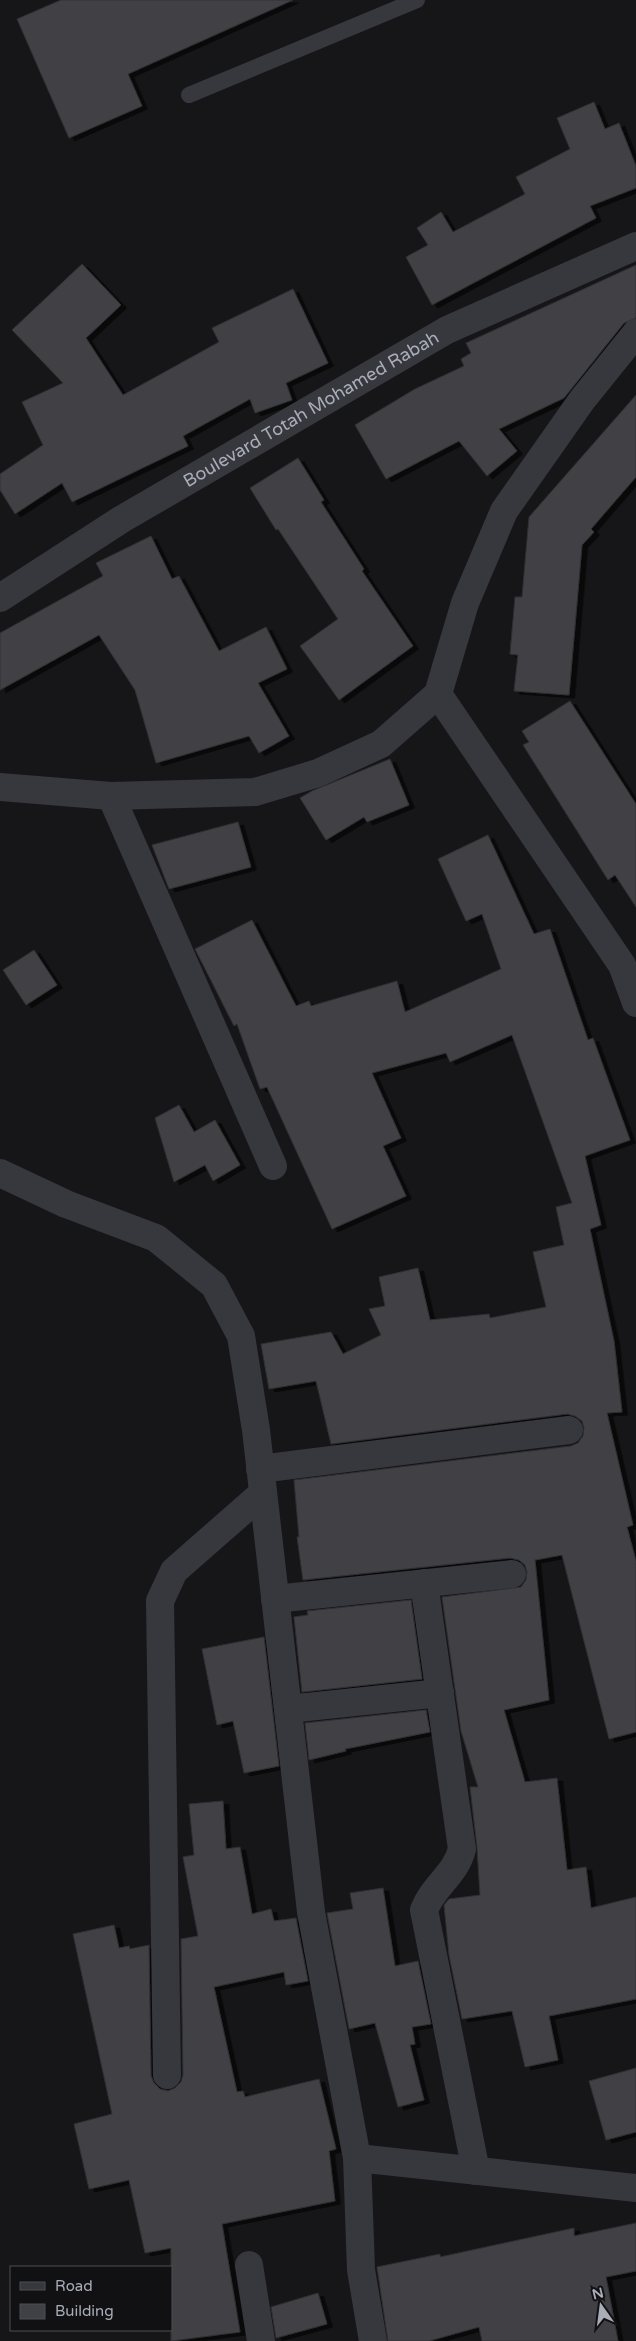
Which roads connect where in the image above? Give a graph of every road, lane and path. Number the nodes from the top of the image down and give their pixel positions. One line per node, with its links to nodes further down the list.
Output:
1 (417, 0): 2 (lane)
2 (189, 95)
3 (636, 246): 5 (street, Boulevard Totah Mohamed Rabah)
4 (636, 333): 6 (street)
5 (0, 598)
6 (438, 694): 8 (street); 9 (street)
7 (0, 786): 8 (street)
8 (112, 796): 11 (street)
9 (629, 969): 10 (street)
10 (636, 1004)
11 (273, 1166)
12 (0, 1173): 14 (street)
13 (569, 1430): 14 (street)
14 (262, 1481): 17 (street); 20 (street)
15 (512, 1574): 16 (street)
16 (424, 1583): 17 (street); 18 (street)
17 (275, 1599): 19 (street)
18 (440, 1693): 19 (street); 22 (street)
19 (288, 1709): 21 (street)
20 (167, 2075)
21 (357, 2158): 22 (street); 26 (street)
22 (476, 2171): 23 (street)
23 (636, 2188)
24 (249, 2265): 25 (street)
25 (261, 2341)
26 (373, 2341)

